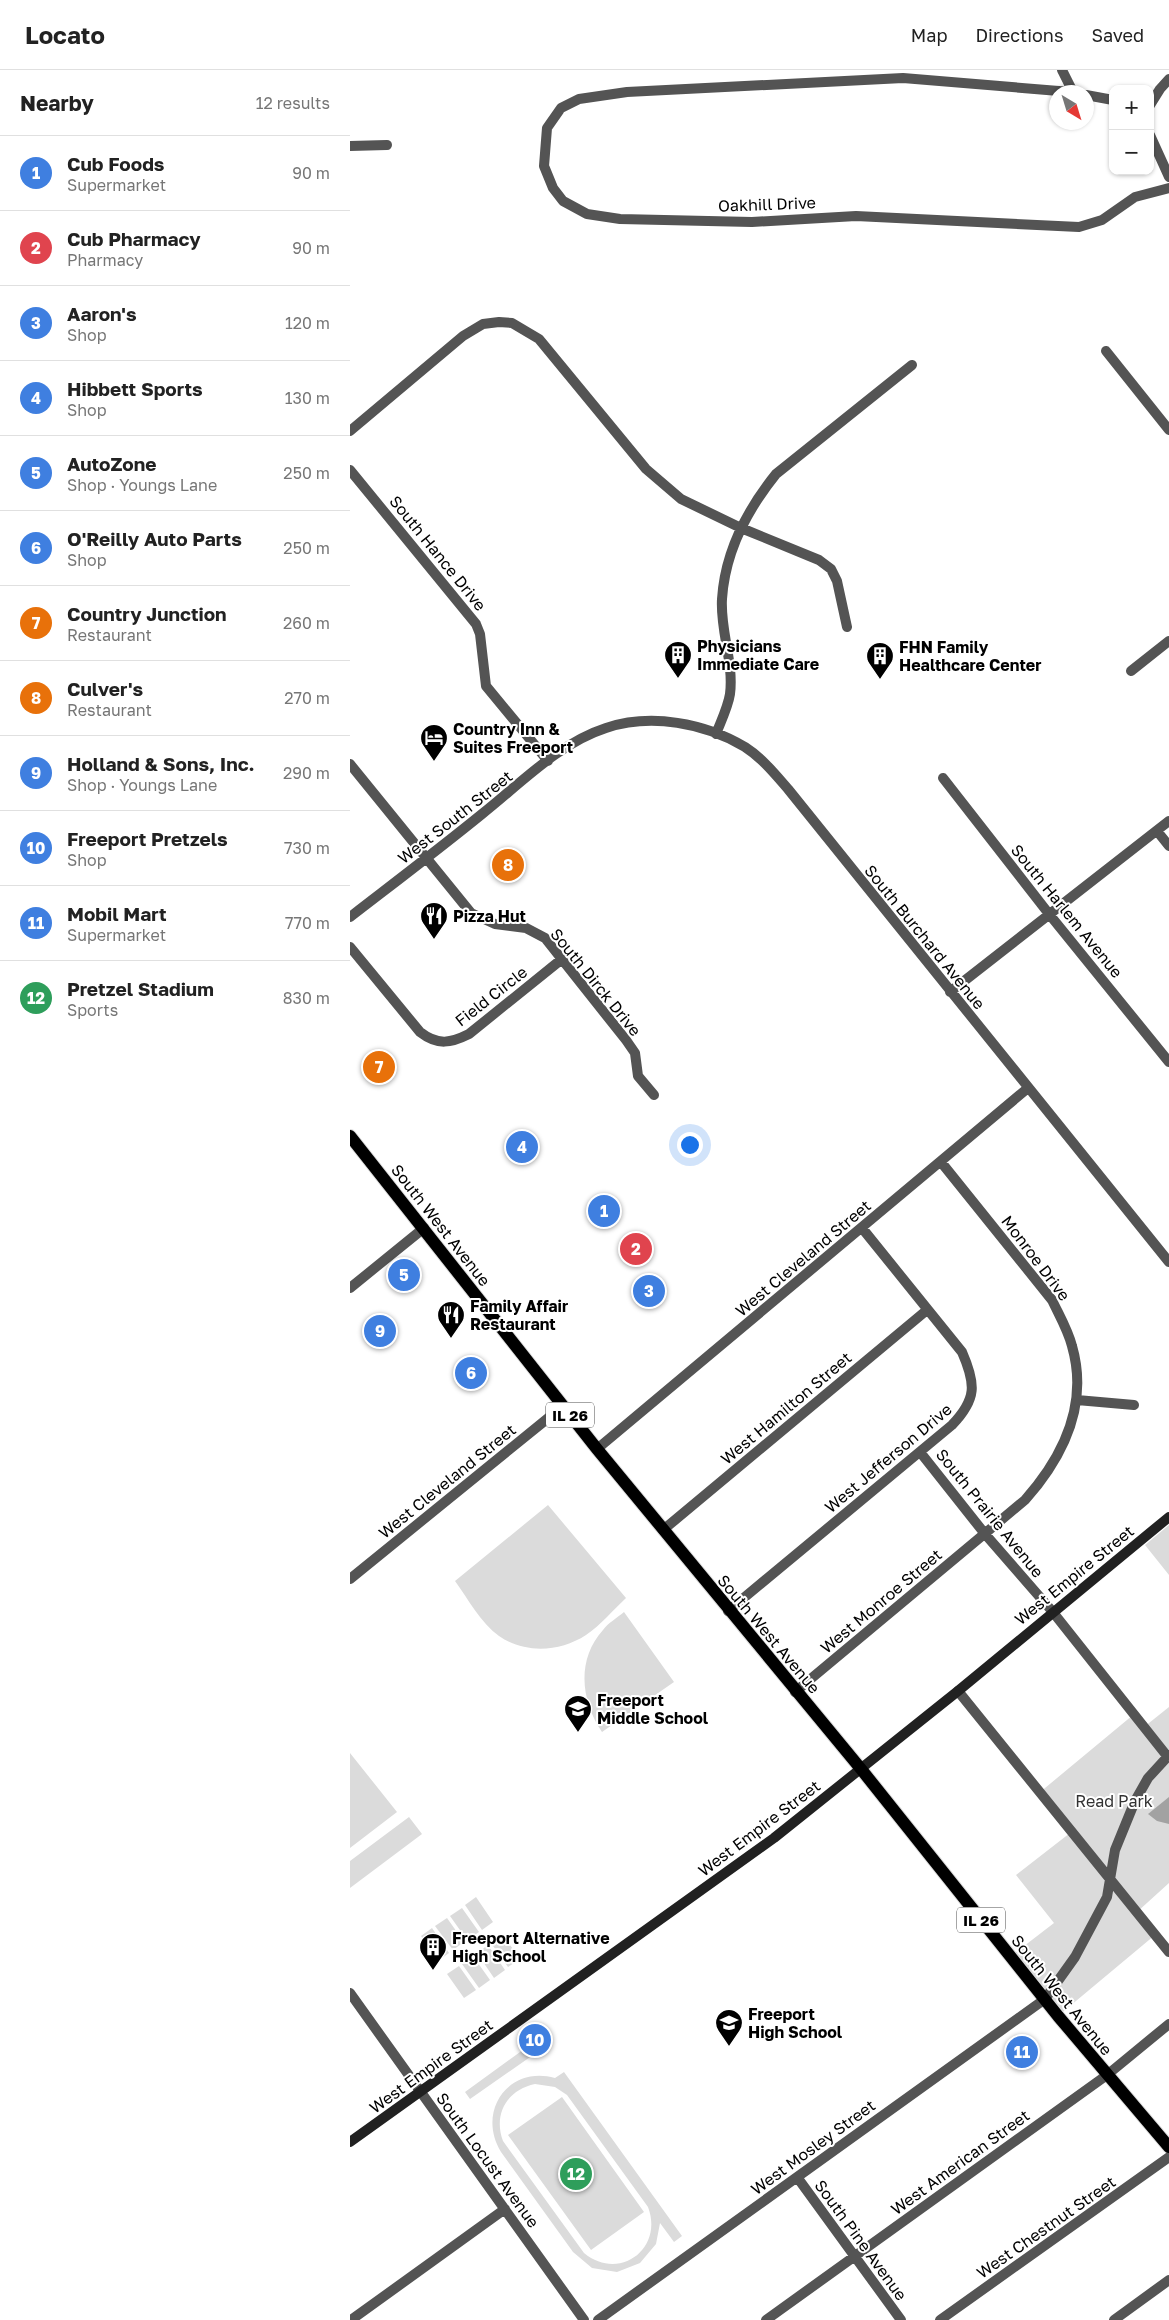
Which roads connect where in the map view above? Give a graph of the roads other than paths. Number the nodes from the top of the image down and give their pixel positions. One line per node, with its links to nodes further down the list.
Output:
1 (1062, 70): 3 (street)
2 (1169, 79): 7 (street)
3 (1069, 85)
4 (1049, 90): 12 (street, Oakhill Drive)
5 (1094, 96): 6 (street)
6 (1109, 99)
7 (1154, 99)
8 (1154, 144): 11 (street)
9 (387, 145): 10 (street)
10 (350, 146)
11 (1169, 177)
12 (1169, 188)
13 (1106, 351): 15 (street)
14 (912, 365): 18 (street)
15 (1169, 430)
16 (350, 431): 18 (street)
17 (350, 470): 24 (street, South Hance Drive)
18 (741, 528): 19 (street); 23 (street)
19 (847, 627)
20 (1169, 641): 21 (street)
21 (1131, 671)
22 (606, 728): 23 (street, South Burchard Avenue); 24 (street, West South Street)
23 (716, 734): 35 (street, South Burchard Avenue)
24 (548, 761): 30 (street, West South Street)
25 (350, 764): 30 (street, South Dirck Drive)
26 (943, 778): 31 (street, South Harlem Avenue)
27 (1169, 821): 28 (street)
28 (1157, 831): 29 (street); 31 (street)
29 (1169, 846)
30 (427, 859): 32 (street, West South Street); 34 (street, South Dirck Drive)
31 (1049, 914): 35 (street); 36 (street, South Harlem Avenue)
32 (350, 917)
33 (350, 947): 34 (street, Field Circle)
34 (562, 959): 38 (street, South Dirck Drive)
35 (950, 992): 37 (street, South Burchard Avenue)
36 (1169, 1062)
37 (1028, 1088): 40 (street, West Cleveland Street); 43 (street, South Burchard Avenue)
38 (654, 1095)
39 (350, 1136): 41 (main road, South West Avenue / IL 26)
40 (941, 1162): 42 (street, West Cleveland Street); 46 (street, Monroe Drive)
41 (424, 1228): 44 (street); 48 (main road, South West Avenue / IL 26)
42 (862, 1228): 45 (street, West Jefferson Drive); 49 (street, West Cleveland Street)
43 (1169, 1262)
44 (350, 1288)
45 (928, 1310): 50 (street, West Jefferson Drive); 52 (street, West Hamilton Street)
46 (1077, 1400): 47 (street); 53 (street, Monroe Drive)
47 (1134, 1405)
48 (563, 1406): 49 (main road, South West Avenue / IL 26); 54 (street, West Cleveland Street)
49 (597, 1449): 52 (main road, South West Avenue / IL 26)
50 (920, 1452): 53 (street, South Prairie Avenue); 55 (street, West Jefferson Drive)
51 (1169, 1517): 56 (main road, West Empire Street)
52 (663, 1530): 55 (main road, South West Avenue / IL 26)
53 (985, 1534): 56 (street, South Prairie Avenue); 58 (street, West Monroe Street)
54 (350, 1579)
55 (728, 1611): 58 (main road, South West Avenue / IL 26)
56 (1052, 1611): 57 (main road, West Empire Street); 59 (street, South Prairie Avenue)
57 (958, 1691): 60 (main road, West Empire Street); 61 (street)
58 (795, 1692): 60 (main road, South West Avenue / IL 26)
59 (1168, 1756): 61 (street)
60 (860, 1770): 64 (main road, South West Avenue / IL 26); 67 (main road, West Empire Street)
61 (1110, 1881): 62 (street); 64 (street)
62 (1169, 1952)
63 (350, 1993): 67 (street, South Locust Avenue)
64 (1045, 1999): 66 (main road, South West Avenue / IL 26); 71 (street, West Mosley Street)
65 (1169, 2024): 66 (street, West American Street)
66 (1107, 2075): 69 (main road, South West Avenue / IL 26); 73 (street, West American Street)
67 (421, 2092): 68 (main road, West Empire Street); 72 (street, South Locust Avenue)
68 (350, 2142)
69 (1169, 2147)
70 (1169, 2158): 80 (street, West Chestnut Street)
71 (797, 2177): 73 (street, South Pine Avenue); 77 (street, West Mosley Street)
72 (505, 2209): 75 (street); 76 (street, South Locust Avenue)
73 (855, 2256): 78 (street, West American Street); 79 (street, South Pine Avenue)
74 (1169, 2280): 81 (street)
75 (351, 2320)
76 (584, 2320)
77 (598, 2320)
78 (766, 2320)
79 (901, 2320)
80 (940, 2320)
81 (1114, 2320)

